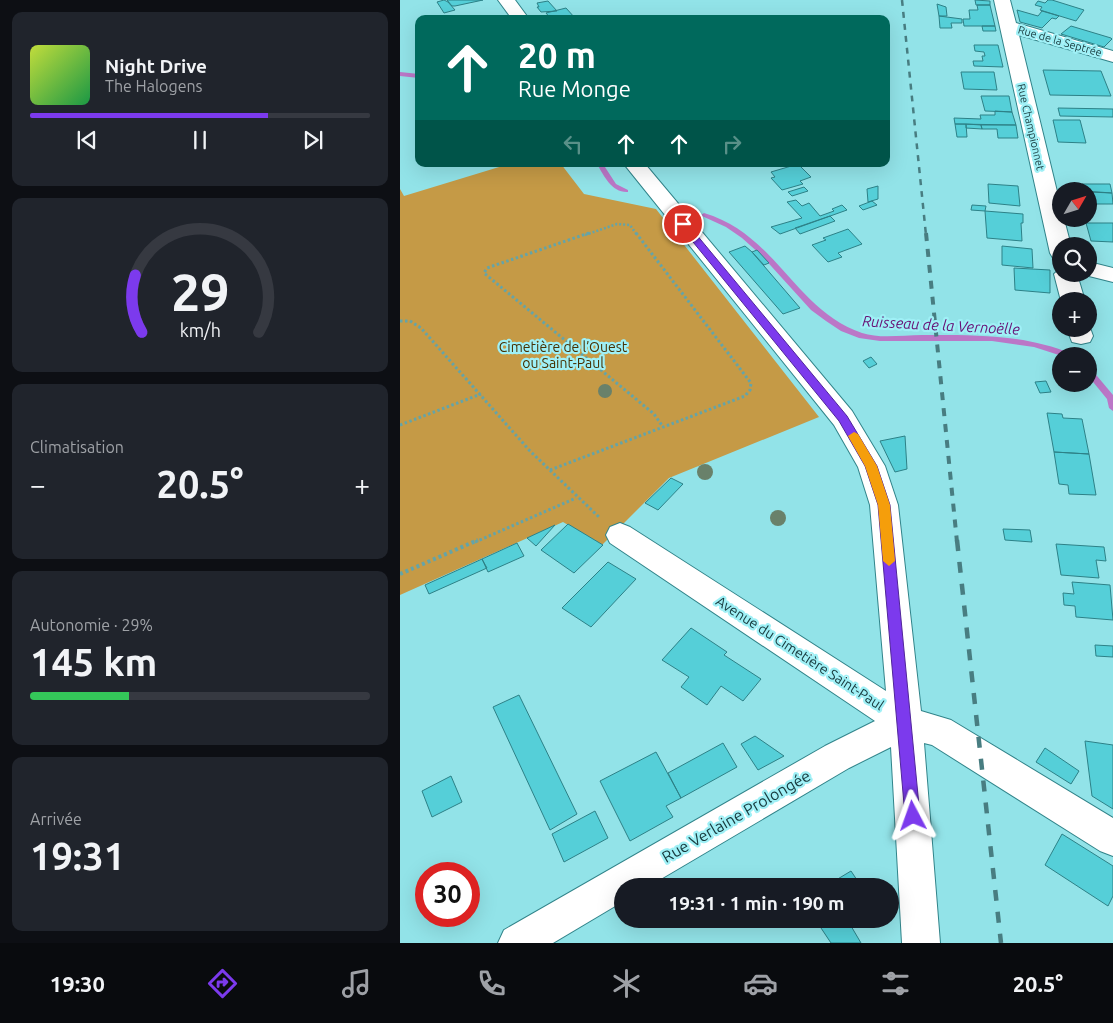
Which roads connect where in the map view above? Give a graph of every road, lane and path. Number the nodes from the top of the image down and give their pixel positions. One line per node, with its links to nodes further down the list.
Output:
1 (506, 0): 3 (street)
2 (1002, 0): 4 (street, Rue Championnet)
3 (518, 15)
4 (1007, 26): 5 (street, Rue de la Septrée); 7 (street, Rue Championnet)
5 (1113, 56)
6 (636, 167): 18 (street)
7 (1057, 237)
8 (1097, 271): 9 (street)
9 (1113, 275)
10 (400, 321): 11 (path)
11 (481, 394): 12 (path); 14 (path)
12 (400, 425)
13 (663, 427): 13 (path); 14 (path)
14 (550, 470): 15 (path)
15 (576, 498): 16 (path); 17 (path)
16 (620, 535): 18 (street, Avenue du Cimetière Saint-Paul)
17 (400, 574)
18 (904, 723): 19 (street, Avenue du Cimetière Saint-Paul); 20 (street, Rue Verlaine Prolongée); 21 (street)
19 (1113, 838)
20 (517, 943)
21 (921, 943)

